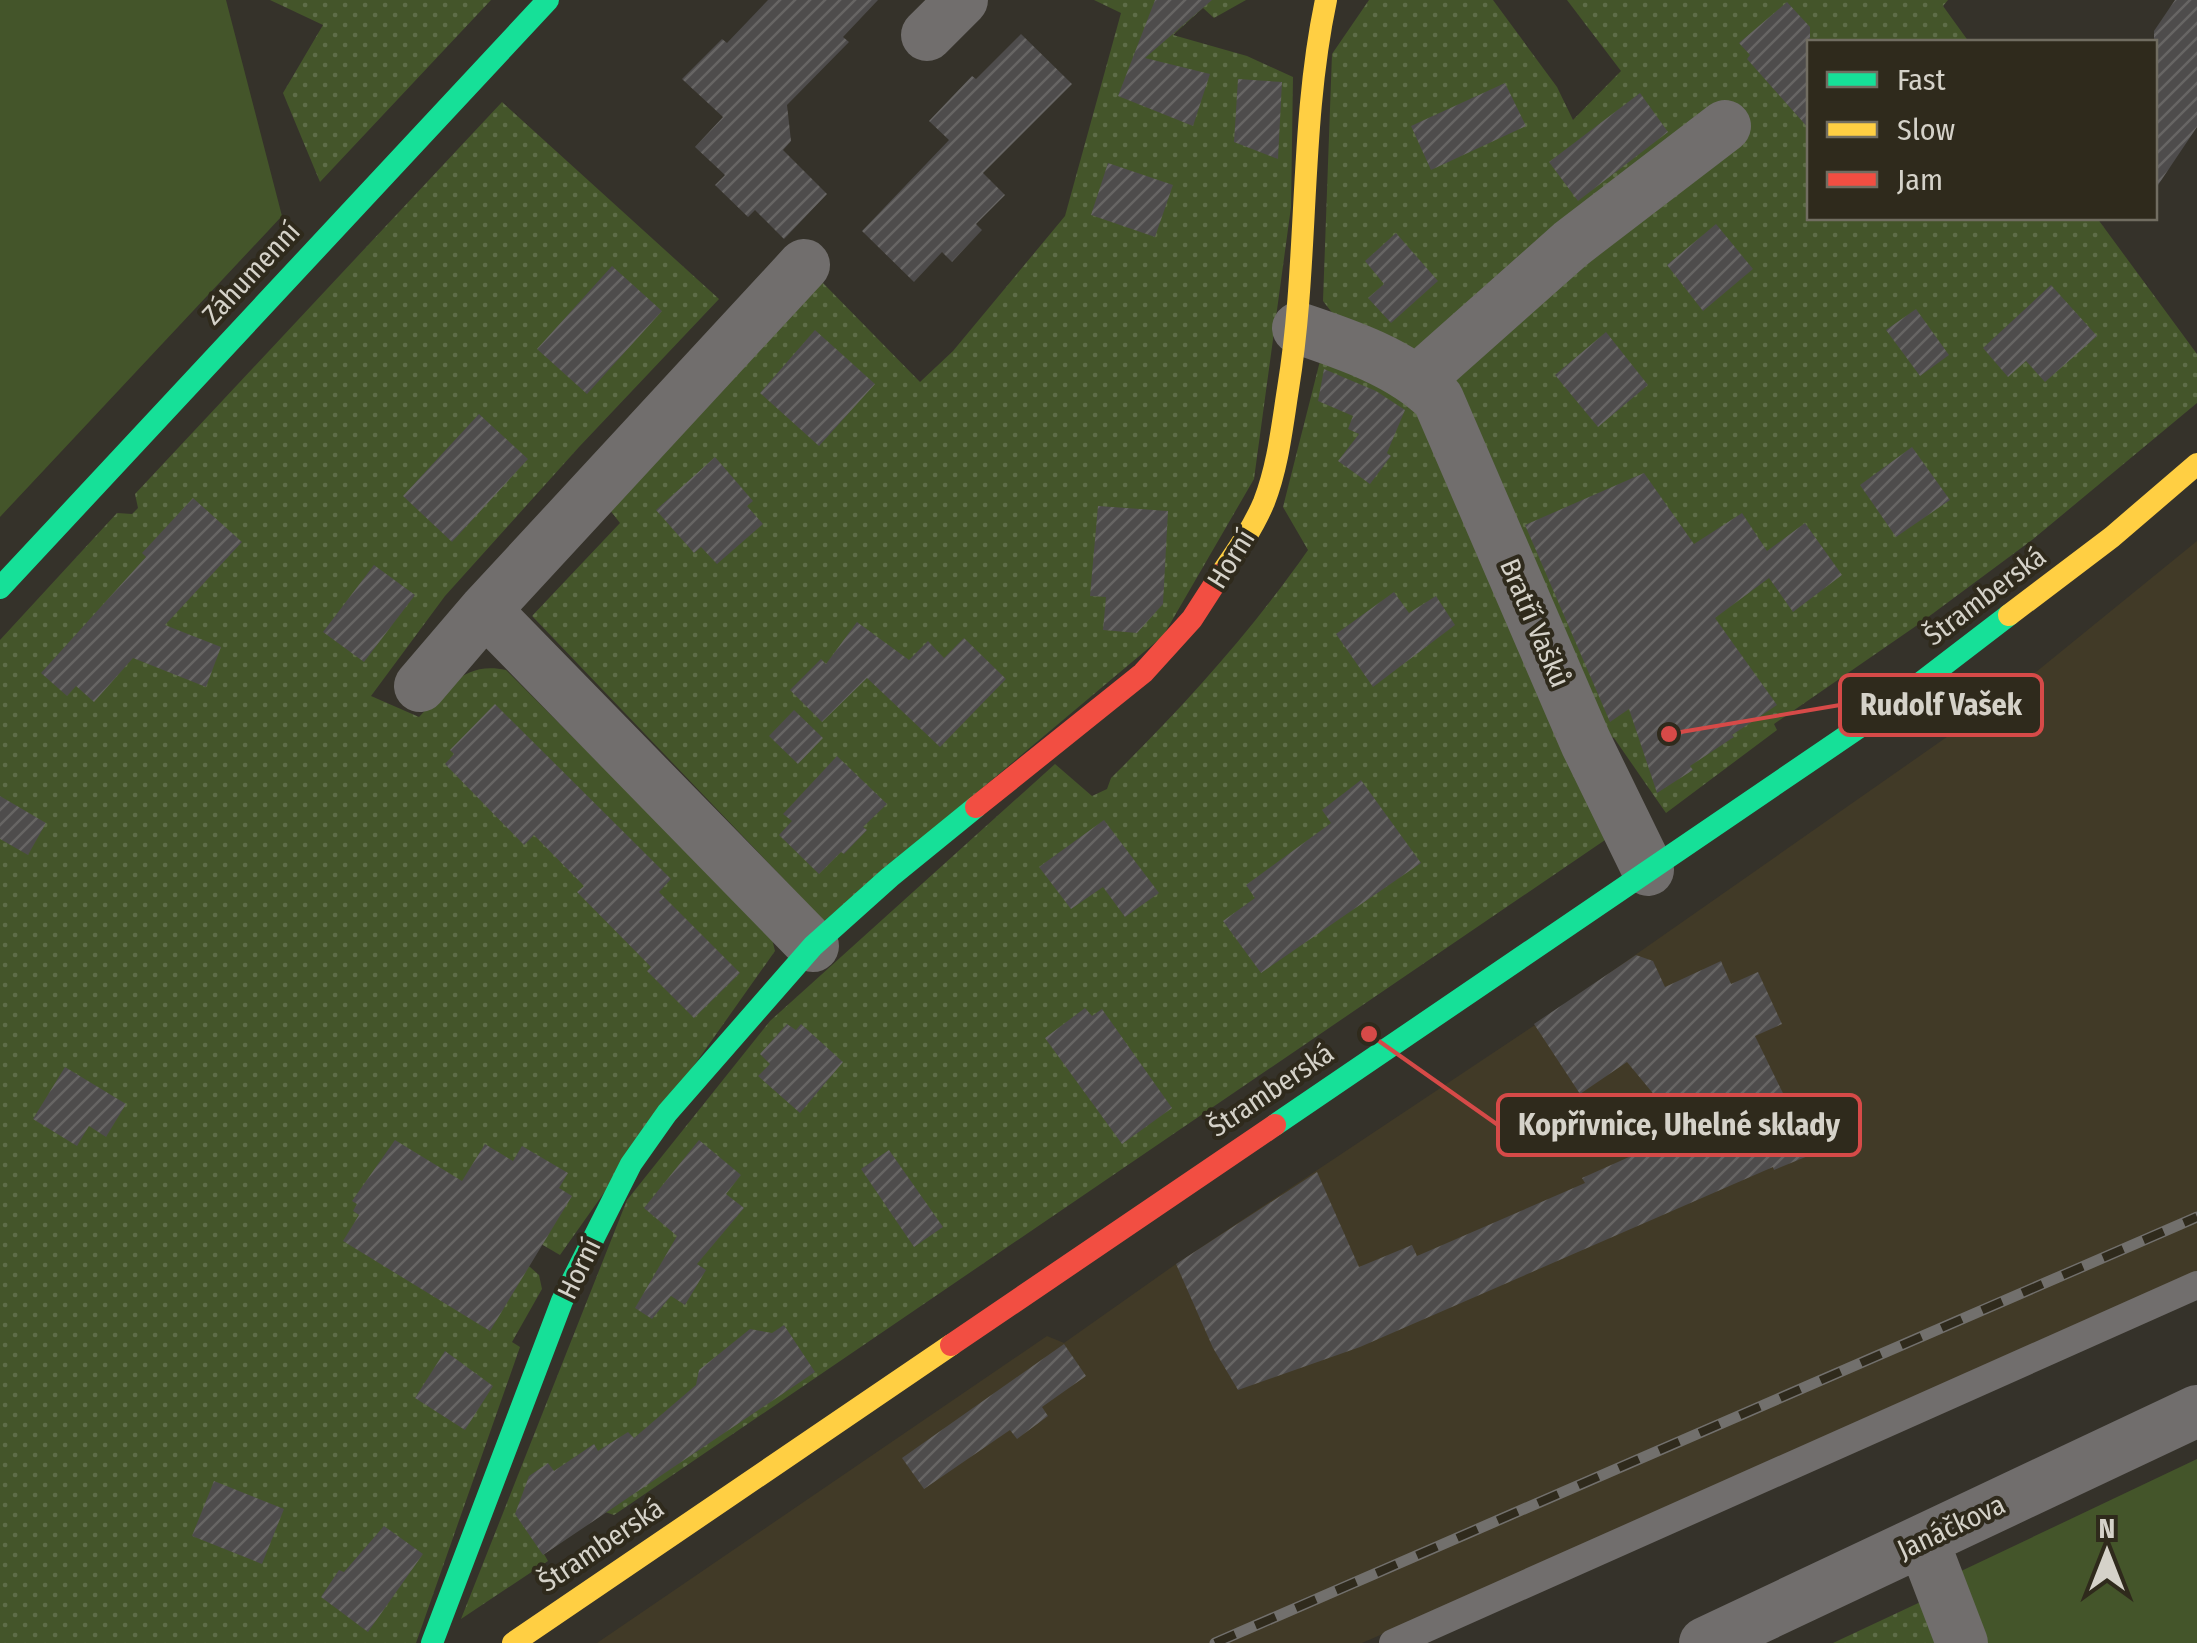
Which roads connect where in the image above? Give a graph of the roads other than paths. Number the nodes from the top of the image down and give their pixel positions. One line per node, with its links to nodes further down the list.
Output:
1 (548, 0): 8 (street, Záhumenní)
2 (1326, 0): 5 (street, Horní)
3 (1726, 126): 6 (street)
4 (804, 264): 9 (street)
5 (1298, 328): 6 (street); 12 (street, Horní)
6 (1419, 379): 11 (street, Bratří Vašků)
7 (2197, 464): 11 (street, Štramberská)
8 (0, 588)
9 (484, 610): 10 (street); 12 (street)
10 (420, 686)
11 (1648, 870): 17 (street, Štramberská)
12 (814, 946): 16 (street, Horní)
13 (2197, 1285): 18 (lane)
14 (2197, 1411): 15 (street, Janáčkova)
15 (1923, 1540): 19 (street, Janáčkova); 20 (street)
16 (432, 1643)
17 (512, 1643)
18 (1392, 1643)
19 (1705, 1643)
20 (1962, 1643)

